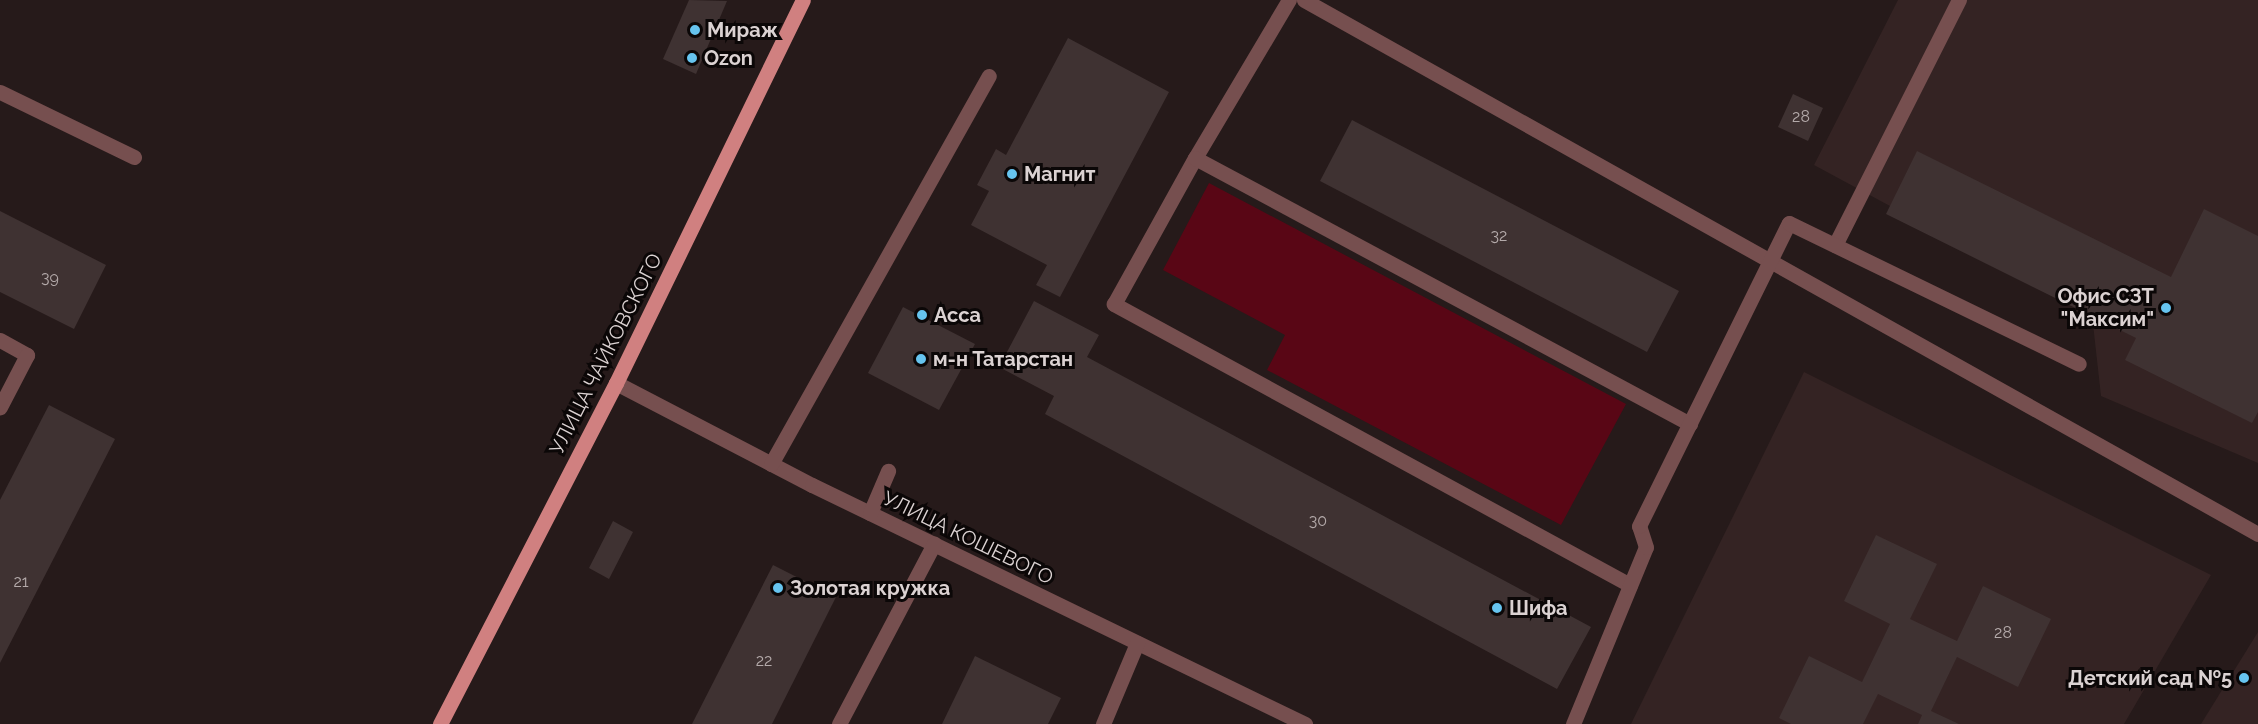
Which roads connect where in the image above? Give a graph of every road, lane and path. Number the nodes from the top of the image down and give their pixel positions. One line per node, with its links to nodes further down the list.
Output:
1 (803, 0): 13 (main road, УЛИЦА ЧАЙКОВСКОГО)
2 (1289, 0): 8 (street)
3 (1304, 0): 10 (street)
4 (1959, 0): 9 (street)
5 (989, 76): 16 (street)
6 (0, 92): 7 (street)
7 (135, 157)
8 (1195, 158): 15 (street); 21 (street)
9 (1835, 245): 10 (street); 12 (street)
10 (1770, 262): 15 (street); 19 (street)
11 (0, 340): 14 (street)
12 (2079, 364)
13 (616, 383): 16 (street, УЛИЦА КОШЕВОГО); 23 (main road, УЛИЦА ЧАЙКОВСКОГО)
14 (0, 407)
15 (1690, 424): 21 (street)
16 (771, 464): 18 (street, УЛИЦА КОШЕВОГО)
17 (888, 471): 18 (street)
18 (870, 513): 20 (street, УЛИЦА КОШЕВОГО)
19 (2258, 534)
20 (934, 544): 22 (street, УЛИЦА КОШЕВОГО); 24 (street)
21 (1630, 585): 27 (street)
22 (1137, 643): 25 (street); 26 (street, УЛИЦА КОШЕВОГО)
23 (440, 724)
24 (839, 724)
25 (1103, 724)
26 (1305, 724)
27 (1573, 724)

